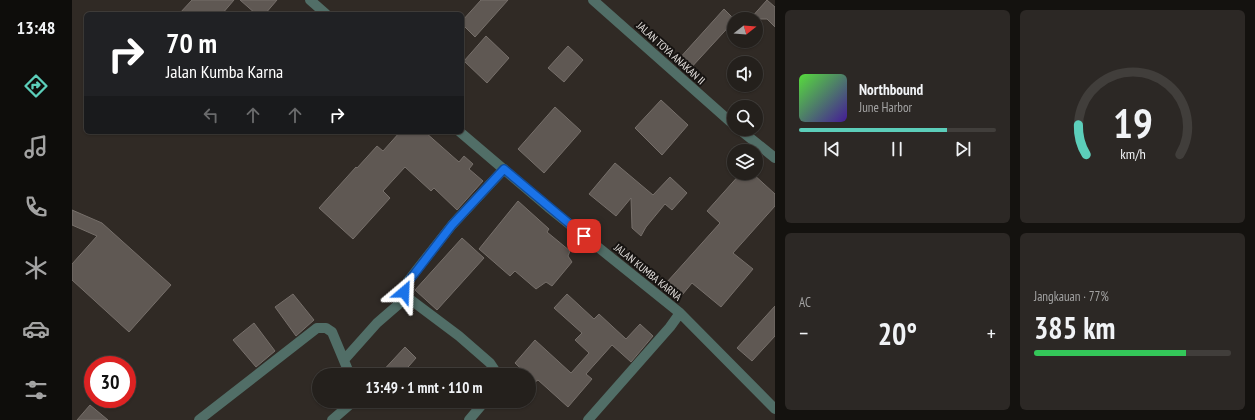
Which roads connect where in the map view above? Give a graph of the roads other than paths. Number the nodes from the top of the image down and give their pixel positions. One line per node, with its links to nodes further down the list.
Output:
1 (310, 0): 3 (street)
2 (593, 0): 4 (street, JALAN TOYA ANAKAN II)
3 (324, 12)
4 (727, 119)
5 (462, 134): 8 (street, JALAN KUMBA KARNA)
6 (748, 136): 7 (street)
7 (775, 158)
8 (504, 169): 9 (street); 10 (street, JALAN KUMBA KARNA)
9 (407, 297): 11 (street); 13 (street)
10 (680, 313): 16 (street, JALAN KUMBA KARNA); 20 (street)
11 (344, 360): 12 (street); 17 (street)
12 (347, 368)
13 (493, 368)
14 (346, 408): 18 (street)
15 (479, 408): 19 (street)
16 (775, 409)
17 (199, 420)
18 (332, 420)
19 (469, 420)
20 (588, 420)

